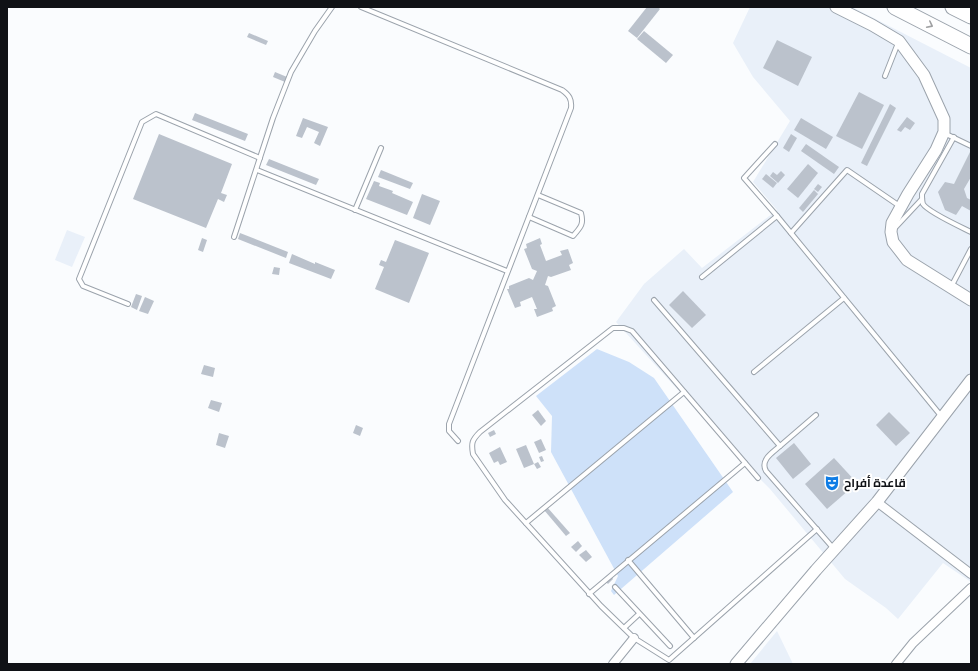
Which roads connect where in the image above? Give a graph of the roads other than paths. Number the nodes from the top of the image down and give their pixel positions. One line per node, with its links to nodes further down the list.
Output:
1 (332, 7): 14 (lane)
2 (361, 7): 16 (lane)
3 (836, 7): 7 (street)
4 (895, 7): 8 (highway, one-way to 8)
5 (953, 7): 6 (highway)
6 (971, 16)
7 (899, 41): 9 (lane); 10 (street)
8 (971, 46)
9 (885, 76)
10 (949, 135): 12 (lane); 17 (lane); 18 (street)
11 (775, 144): 20 (lane)
12 (971, 146)
13 (381, 148): 19 (lane)
14 (260, 158): 15 (lane); 33 (lane)
15 (256, 170): 19 (lane); 25 (lane)
16 (538, 195): 21 (lane); 21 (lane)
17 (922, 199): 22 (lane); 23 (lane)
18 (901, 207): 22 (street); 24 (lane)
19 (355, 210): 27 (lane)
20 (777, 216): 24 (lane); 28 (lane)
21 (529, 217): 27 (lane)
22 (891, 232): 29 (street)
23 (971, 232)
24 (791, 233): 30 (lane)
25 (234, 237)
26 (971, 249): 29 (lane)
27 (507, 271): 39 (lane)
28 (702, 277)
29 (951, 288): 32 (street)
30 (844, 298): 34 (lane); 38 (lane)
31 (654, 300): 40 (lane)
32 (971, 300)
33 (128, 304)
34 (754, 372)
35 (971, 380): 38 (street)
36 (684, 392): 41 (lane); 44 (lane); 44 (lane)
37 (816, 415): 40 (lane)
38 (942, 418): 43 (street)
39 (458, 441)
40 (780, 446): 45 (lane)
41 (745, 463): 42 (lane); 47 (lane)
42 (758, 478)
43 (877, 502): 46 (street); 48 (street)
44 (526, 523): 51 (lane)
45 (817, 529): 46 (lane); 55 (lane)
46 (834, 549): 60 (street)
47 (628, 560): 51 (lane); 55 (lane)
48 (971, 574)
49 (615, 587): 52 (lane)
50 (971, 588): 61 (street)
51 (589, 594): 53 (lane)
52 (639, 614): 53 (lane); 56 (lane)
53 (624, 628): 54 (lane)
54 (634, 638): 57 (lane); 58 (street)
55 (694, 638): 57 (lane)
56 (670, 646)
57 (669, 660): 59 (lane)
58 (614, 664)
59 (673, 664)
60 (736, 664)
61 (896, 664)

